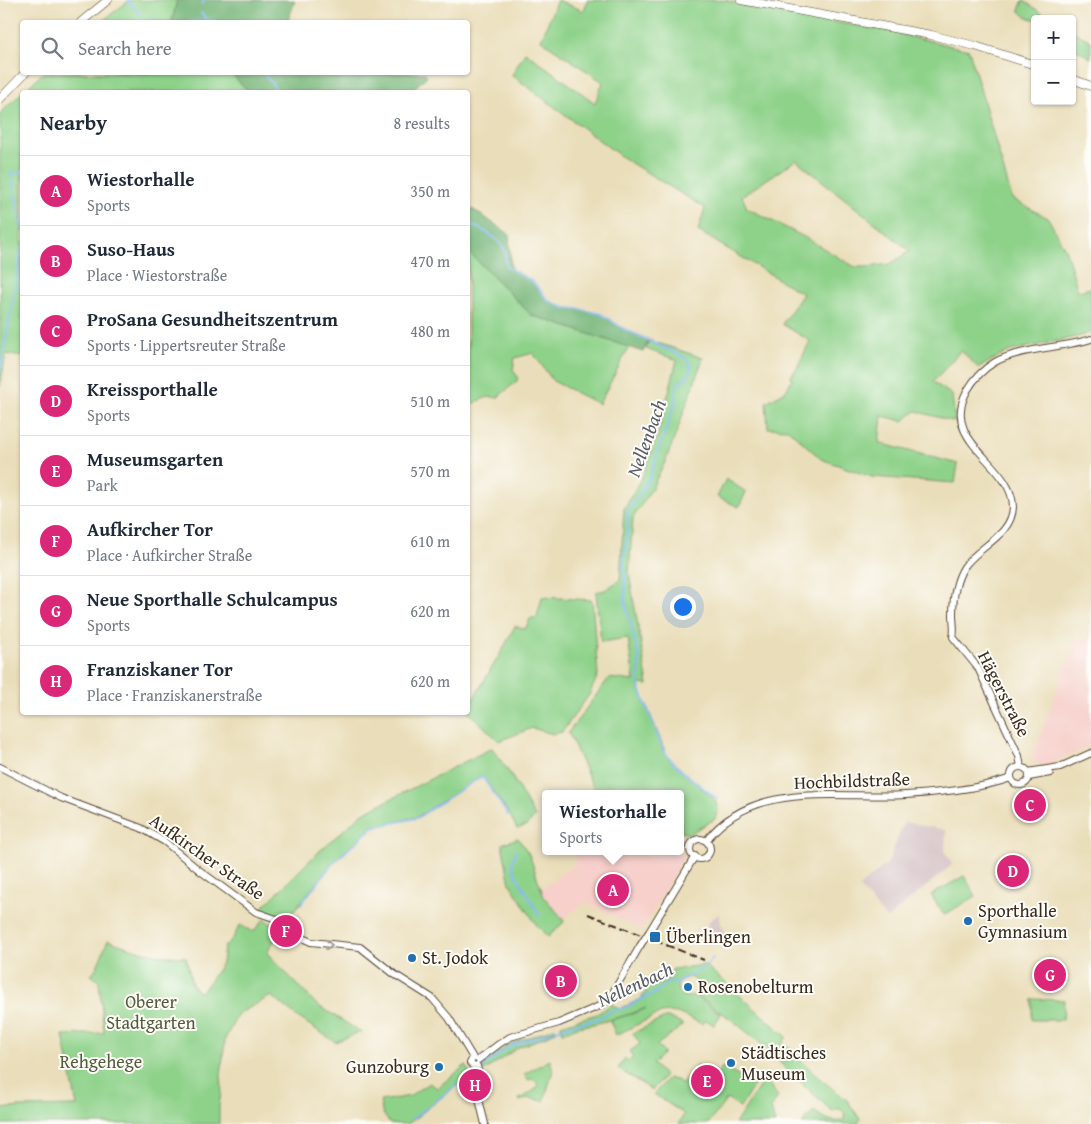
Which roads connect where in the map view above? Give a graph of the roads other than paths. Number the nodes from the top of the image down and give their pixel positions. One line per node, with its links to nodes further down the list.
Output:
1 (108, 0): 3 (main road)
2 (741, 0): 4 (main road)
3 (83, 20)
4 (1031, 65)
5 (23, 75): 8 (main road)
6 (1076, 80): 7 (main road)
7 (1091, 86)
8 (0, 98)
9 (1091, 338): 13 (street, Hägerstraße)
10 (1091, 753): 14 (street)
11 (1091, 758): 14 (street)
12 (0, 767): 18 (street, Aufkircher Straße, one-way to 18)
13 (1020, 767): 14 (street); 15 (street)
14 (1029, 774): 15 (street)
15 (1012, 778): 16 (street, Hochbildstraße)
16 (706, 841): 17 (street); 17 (street)
17 (695, 856): 18 (street, bridge)
18 (475, 1063): 19 (street, Aufkircher Straße)
19 (476, 1080): 20 (street, Aufkircher Straße); 20 (street)
20 (480, 1097): 21 (street)
21 (486, 1124)

